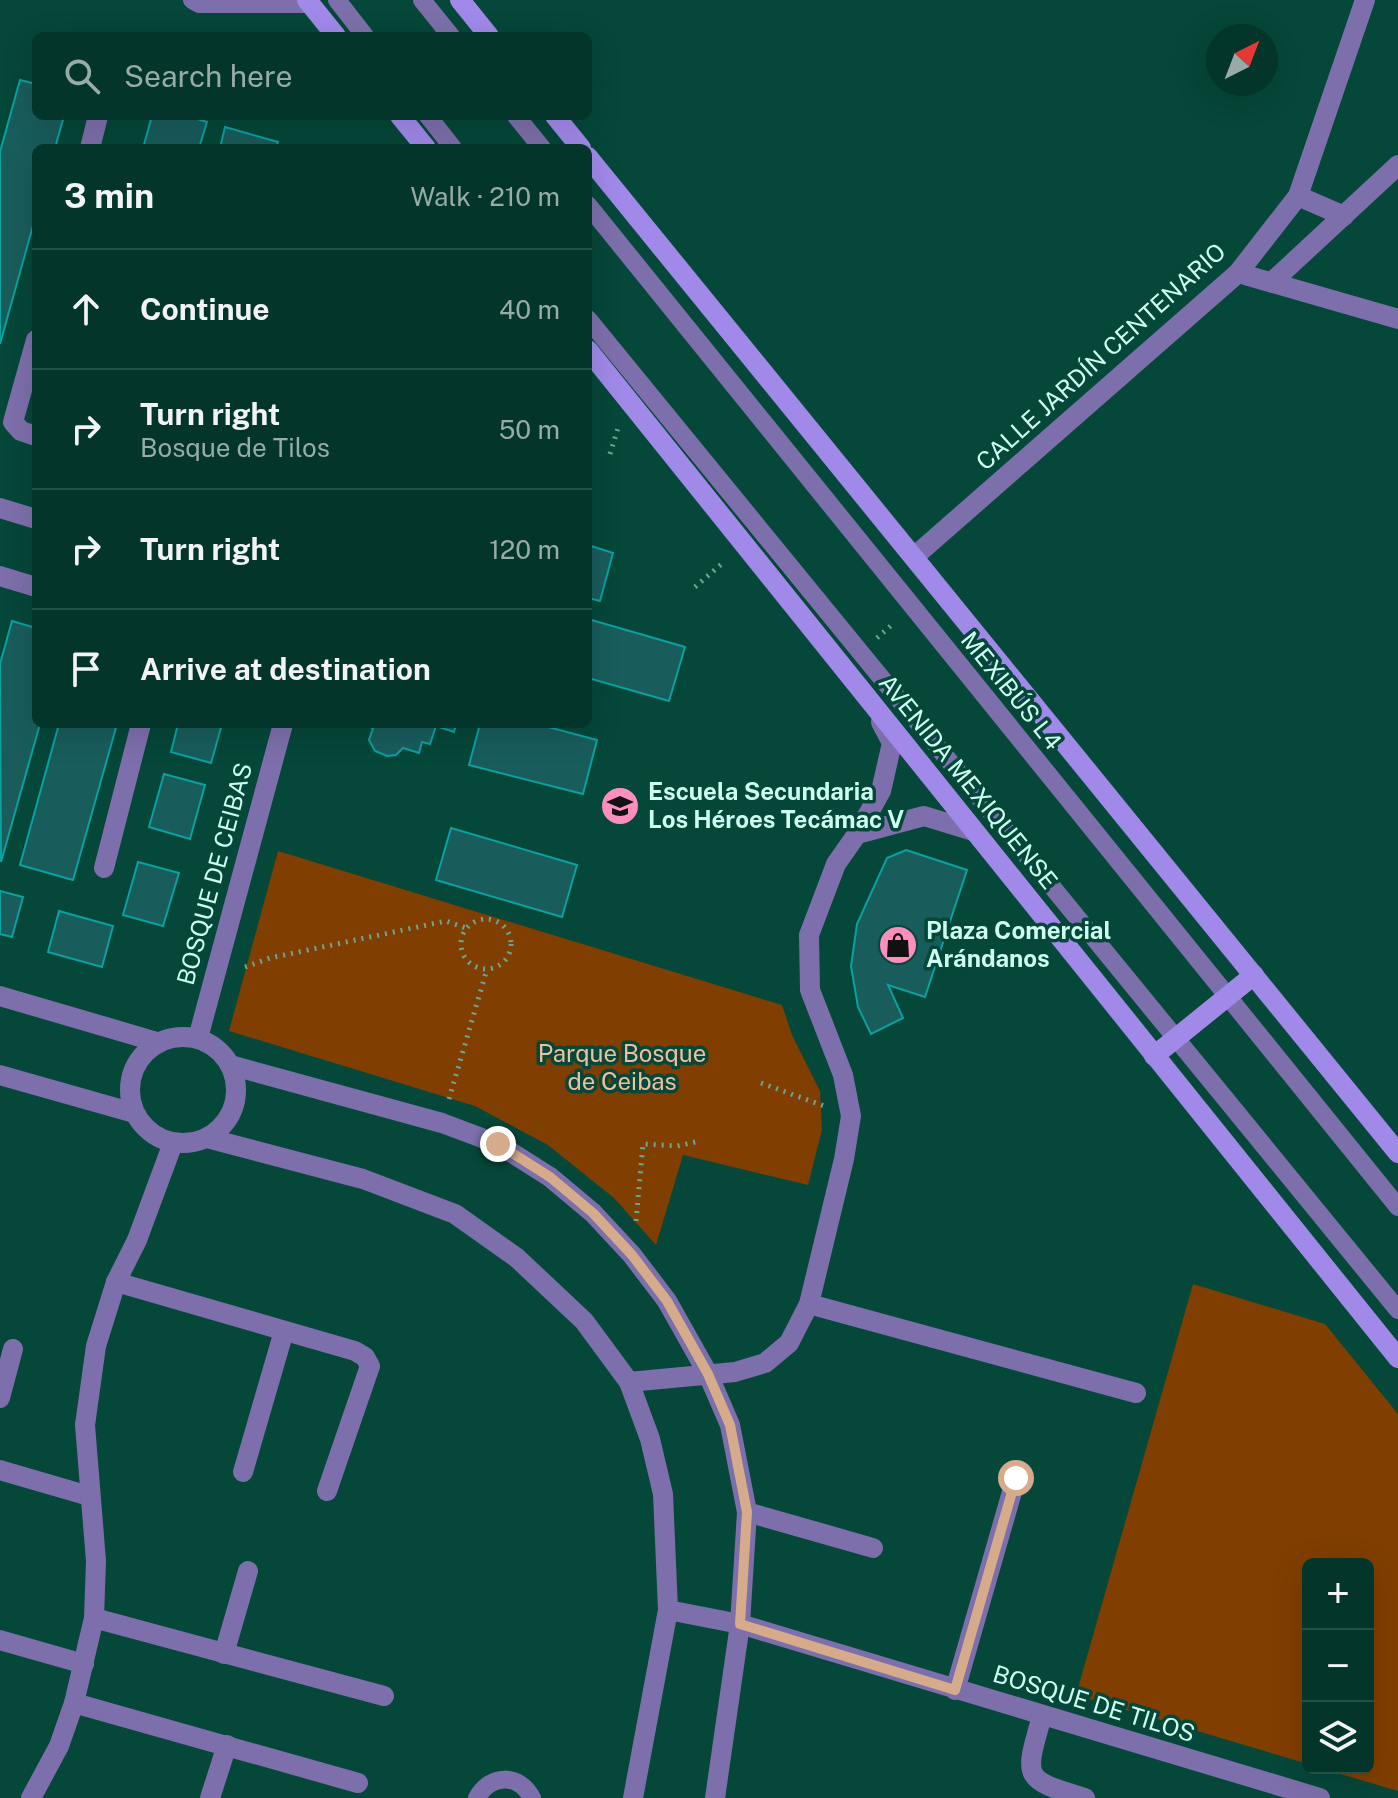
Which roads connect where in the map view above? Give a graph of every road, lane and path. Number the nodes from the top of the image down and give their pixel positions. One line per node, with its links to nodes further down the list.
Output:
1 (192, 0): 6 (lane)
2 (337, 0): 8 (lane)
3 (422, 0): 9 (lane)
4 (460, 0): 10 (main road)
5 (1365, 0): 23 (street, CALLE JARDÍN CENTENARIO)
6 (309, 2): 7 (main road)
7 (333, 32)
8 (362, 32)
9 (448, 32)
10 (486, 32)
11 (97, 120): 16 (street)
12 (403, 120): 17 (main road)
13 (431, 120): 18 (lane)
14 (519, 120): 19 (lane)
15 (558, 120): 20 (main road)
16 (91, 144)
17 (423, 144)
18 (450, 144)
19 (539, 144)
20 (578, 144)
21 (592, 162): 36 (main road)
22 (1398, 165): 25 (street)
23 (1298, 196): 25 (street); 26 (street, CALLE JARDÍN CENTENARIO)
24 (592, 210): 40 (lane, MEXIBÚS L4)
25 (1344, 216): 27 (street)
26 (1238, 273): 27 (street); 36 (street, CALLE JARDÍN CENTENARIO)
27 (1272, 282): 28 (street)
28 (1398, 319)
29 (592, 324): 41 (lane)
30 (32, 354): 32 (street)
31 (592, 355): 35 (main road, AVENIDA MEXIQUENSE)
32 (32, 435)
33 (0, 508): 34 (street)
34 (32, 518)
35 (744, 545): 39 (path); 42 (main road, AVENIDA MEXIQUENSE)
36 (915, 556): 50 (main road)
37 (0, 576): 38 (street)
38 (32, 586)
39 (695, 587)
40 (912, 607): 41 (path); 53 (lane, MEXIBÚS L4)
41 (860, 654): 55 (lane)
42 (872, 704): 45 (main road, AVENIDA MEXIQUENSE); 46 (street)
43 (140, 728): 47 (street)
44 (282, 728): 51 (street, BOSQUE DE CEIBAS)
45 (973, 831): 46 (street); 57 (main road, AVENIDA MEXIQUENSE)
46 (857, 834): 62 (street)
47 (104, 868)
48 (466, 928): 49 (path); 49 (path); 51 (path)
49 (487, 969): 63 (path)
50 (1254, 975): 53 (main road); 67 (main road)
51 (215, 977): 54 (street, BOSQUE DE CEIBAS)
52 (0, 996): 56 (street)
53 (1227, 996): 55 (main road); 68 (lane, MEXIBÚS L4)
54 (198, 1038): 56 (street); 58 (street)
55 (1175, 1039): 57 (main road); 72 (lane)
56 (157, 1042): 61 (street)
57 (1154, 1056): 75 (main road, AVENIDA MEXIQUENSE)
58 (230, 1065): 63 (street); 64 (street)
59 (0, 1075): 61 (street)
60 (761, 1083): 62 (path)
61 (134, 1113): 66 (street)
62 (851, 1116): 71 (street)
63 (442, 1123): 69 (street)
64 (207, 1138): 66 (street); 77 (street)
65 (700, 1141): 69 (path)
66 (173, 1143): 70 (street)
67 (1398, 1153)
68 (1398, 1207)
69 (632, 1255): 76 (street)
70 (116, 1282): 73 (street); 84 (street)
71 (809, 1304): 76 (street); 78 (street)
72 (1398, 1310)
73 (284, 1331): 81 (street); 83 (street)
74 (13, 1349): 79 (street)
75 (1398, 1358)
76 (708, 1374): 77 (street); 85 (street)
77 (629, 1382): 88 (street)
78 (1136, 1393)
79 (0, 1398)
80 (0, 1470): 84 (street)
81 (243, 1472)
82 (1016, 1478): 94 (street)
83 (327, 1491)
84 (89, 1496): 89 (street)
85 (747, 1512): 86 (street); 90 (street)
86 (873, 1548)
87 (248, 1571): 92 (street)
88 (668, 1610): 90 (street, BOSQUE DE TILOS); 104 (street)
89 (94, 1618): 92 (street); 93 (street)
90 (740, 1624): 94 (street, BOSQUE DE TILOS); 105 (street)
91 (0, 1640): 93 (street)
92 (224, 1654): 95 (street)
93 (84, 1664): 96 (street)
94 (955, 1690): 97 (street, BOSQUE DE TILOS)
95 (384, 1696)
96 (74, 1703): 98 (street); 100 (street)
97 (1042, 1716): 106 (street); 107 (street, BOSQUE DE TILOS)
98 (227, 1745): 99 (street); 101 (street)
99 (358, 1783)
100 (31, 1798)
101 (210, 1798)
102 (477, 1798): 103 (lane)
103 (532, 1798)
104 (633, 1798)
105 (715, 1798)
106 (1085, 1798)
107 (1320, 1798)

